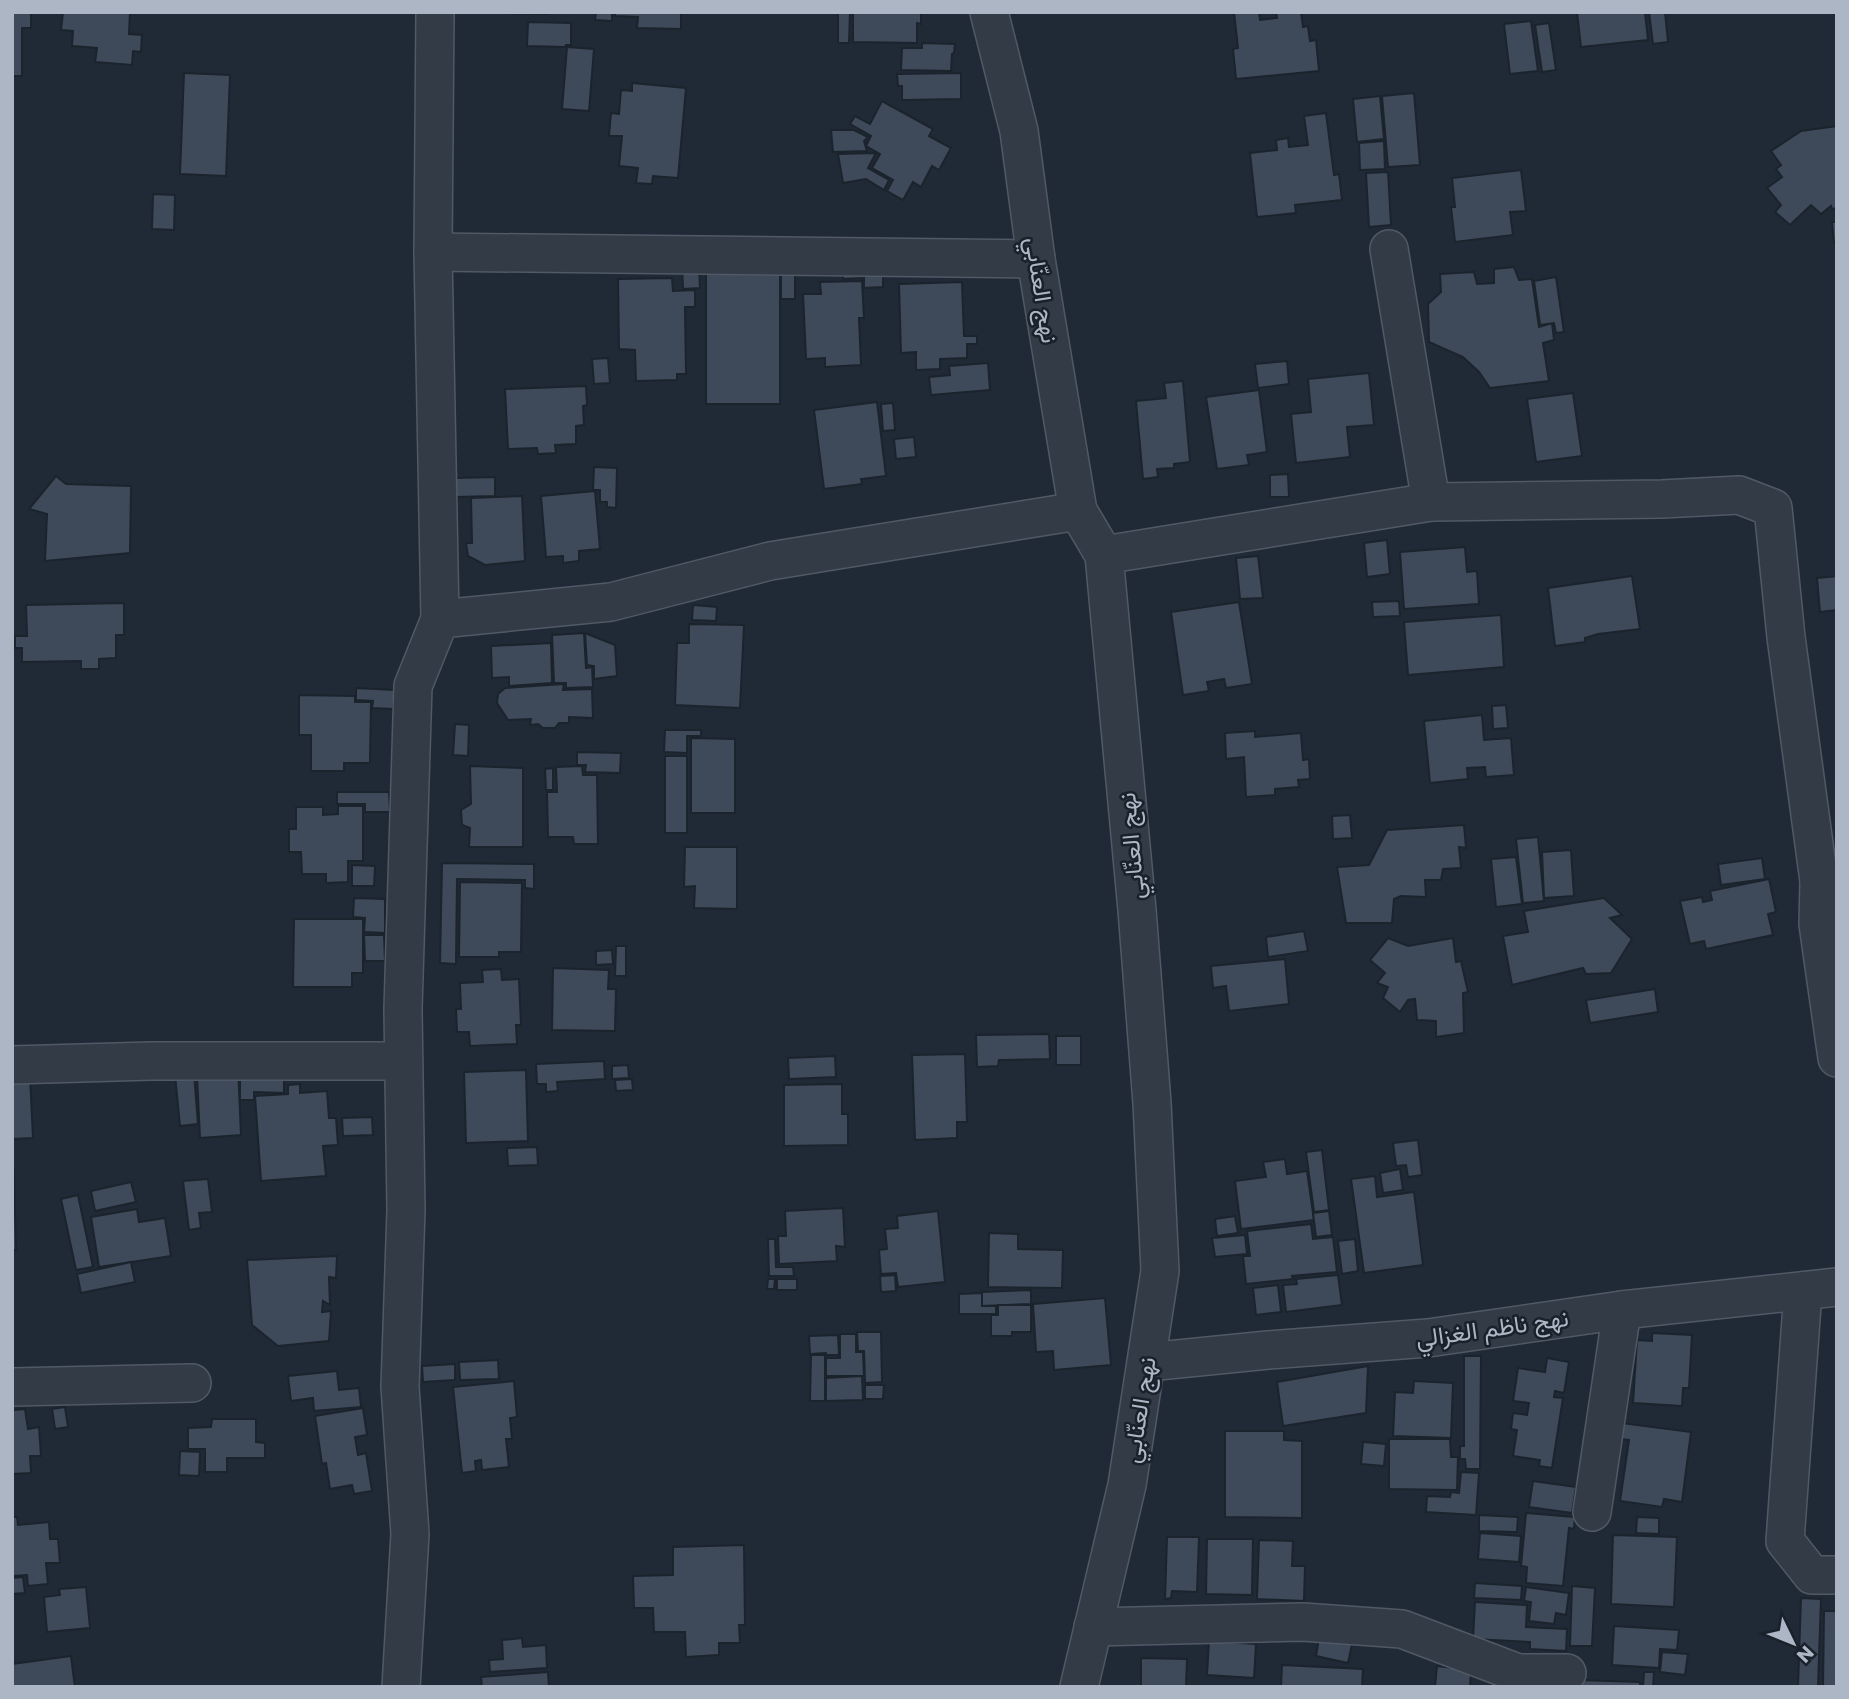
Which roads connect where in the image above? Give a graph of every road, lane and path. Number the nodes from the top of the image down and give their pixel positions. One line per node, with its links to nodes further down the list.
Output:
1 (435, 12): 4 (street)
2 (989, 12): 5 (street, نهج العنّابي)
3 (1389, 249): 6 (street)
4 (433, 252): 5 (street); 9 (street)
5 (1036, 259): 7 (street, نهج العنّابي)
6 (1430, 502): 8 (street); 10 (street)
7 (1078, 512): 8 (street, نهج العنّابي); 9 (street)
8 (1104, 555): 16 (street, نهج العنّابي)
9 (440, 619): 12 (street)
10 (1828, 880): 11 (street)
11 (1837, 1058)
12 (403, 1061): 13 (street); 24 (street)
13 (12, 1065)
14 (1820, 1289): 15 (street, نهج ناظم الغزالي); 20 (street)
15 (1622, 1310): 16 (street, نهج ناظم الغزالي); 19 (street)
16 (1148, 1362): 21 (street, نهج العنّابي)
17 (192, 1383): 18 (street)
18 (12, 1387)
19 (1592, 1512)
20 (1837, 1575)
21 (1093, 1626): 23 (street); 25 (street, نهج العنّابي)
22 (1567, 1673): 23 (street)
23 (1517, 1680)
24 (401, 1687)
25 (1079, 1687)

